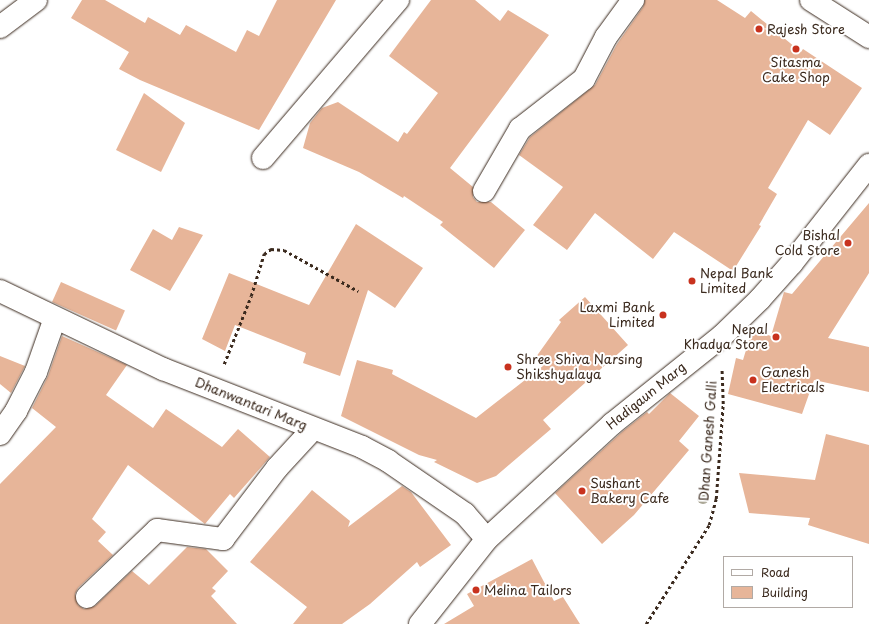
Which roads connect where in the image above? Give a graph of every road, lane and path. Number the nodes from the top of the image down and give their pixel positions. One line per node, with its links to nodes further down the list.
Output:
1 (36, 0): 5 (street)
2 (398, 0): 7 (street)
3 (633, 0): 9 (street)
4 (811, 0): 6 (street)
5 (0, 27)
6 (869, 37)
7 (263, 158)
8 (869, 166): 13 (street, Hadigaun Marg)
9 (484, 191)
10 (0, 291): 12 (street, Dhanwantari Marg)
11 (358, 291): 14 (path)
12 (55, 318): 14 (street, Dhanwantari Marg); 16 (street)
13 (722, 336): 17 (street, Hadigaun Marg); 20 (path, Dhan Ganesh Galli)
14 (214, 390): 15 (street, Dhanwantari Marg)
15 (313, 429): 17 (street, Dhanwantari Marg); 18 (street)
16 (0, 434)
17 (487, 539): 19 (street, Hadigaun Marg)
18 (87, 597)
19 (420, 624)
20 (646, 624)

